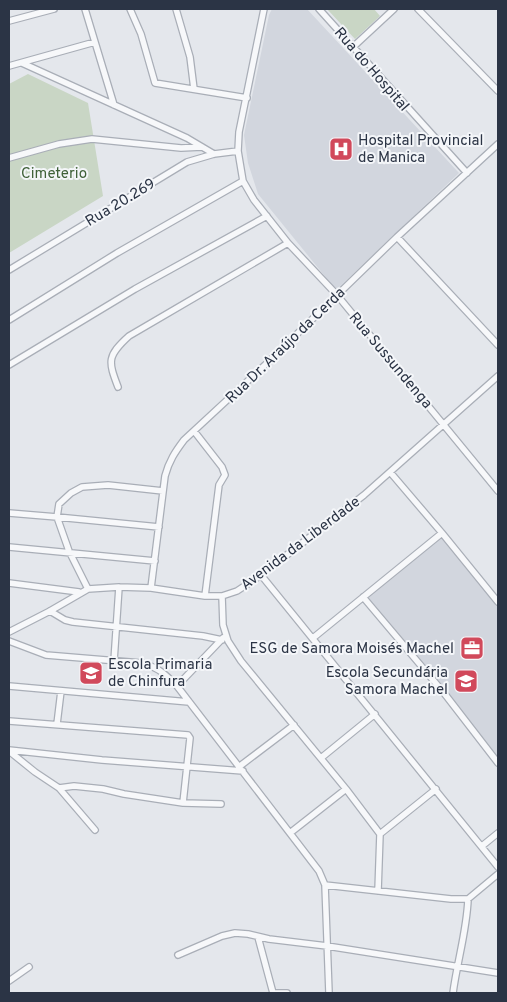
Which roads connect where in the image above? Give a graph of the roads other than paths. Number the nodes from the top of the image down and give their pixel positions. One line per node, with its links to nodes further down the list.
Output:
1 (54, 9): 9 (street)
2 (85, 9): 10 (street)
3 (130, 9): 14 (street)
4 (176, 9): 14 (street)
5 (264, 9): 16 (street, Rua Sussundenga)
6 (319, 9): 11 (street, Rua do Hospital)
7 (394, 9): 11 (street)
8 (418, 9): 15 (street)
9 (9, 21)
10 (95, 42): 12 (street); 17 (street)
11 (353, 47): 23 (street, Rua do Hospital)
12 (22, 63): 13 (street); 17 (street)
13 (9, 66)
14 (194, 89): 16 (street)
15 (498, 91)
16 (247, 98): 20 (street, Rua Sussundenga)
17 (114, 106): 19 (street)
18 (498, 144): 23 (street, Rua Dr. Araújo da Cerda)
19 (202, 147): 21 (street); 22 (street)
20 (238, 151): 21 (street, Rua 20.269); 24 (street, Rua Sussundenga)
21 (214, 154): 28 (street, Rua 20.269)
22 (9, 158)
23 (467, 173): 26 (street, Rua Dr. Araújo da Cerda)
24 (243, 181): 25 (street, Rua Sussundenga); 30 (street)
25 (267, 216): 27 (street, Rua Sussundenga); 32 (street)
26 (397, 237): 29 (street, Rua Dr. Araújo da Cerda); 31 (street)
27 (288, 243): 29 (street, Rua Sussundenga); 34 (street)
28 (9, 270)
29 (337, 295): 35 (street, Rua Sussundenga); 36 (street, Rua Dr. Araújo da Cerda)
30 (9, 320)
31 (498, 344)
32 (9, 365)
33 (498, 376): 35 (street, Avenida da Liberdade)
34 (118, 387)
35 (445, 424): 37 (street, Avenida da Liberdade); 39 (street, Rua Sussundenga)
36 (194, 431): 38 (street, Rua Dr. Araújo da Cerda); 53 (street)
37 (390, 472): 43 (street); 47 (street, Avenida da Liberdade)
38 (163, 491): 41 (street); 42 (street, Rua Dr. Araújo da Cerda)
39 (498, 491)
40 (9, 513): 41 (street)
41 (57, 517): 42 (street); 45 (street)
42 (159, 528): 46 (street, Rua Dr. Araújo da Cerda)
43 (442, 533): 55 (street); 56 (street)
44 (9, 547): 45 (street)
45 (69, 551): 46 (street); 51 (street)
46 (155, 560): 50 (street, Rua Dr. Araújo da Cerda)
47 (262, 575): 54 (street, Avenida da Liberdade); 61 (street)
48 (9, 583): 52 (street)
49 (119, 587): 50 (street, Avenida da Liberdade); 51 (street, Avenida da Liberdade); 58 (street)
50 (151, 588): 53 (street, Avenida da Liberdade)
51 (88, 589): 52 (street, Avenida da Liberdade)
52 (79, 592): 57 (street, Avenida da Liberdade)
53 (205, 596): 54 (street, Avenida da Liberdade)
54 (222, 596): 60 (street)
55 (363, 597): 61 (street); 75 (street)
56 (498, 602)
57 (50, 611): 58 (street); 59 (street, Avenida da Liberdade)
58 (117, 626): 62 (street); 64 (street)
59 (9, 632)
60 (226, 635): 62 (street); 72 (street)
61 (313, 638): 69 (street)
62 (222, 640): 66 (street)
63 (9, 642): 64 (street)
64 (114, 661): 66 (street)
65 (9, 686): 67 (street)
66 (177, 686): 68 (street)
67 (61, 691): 68 (street); 71 (street)
68 (189, 702): 77 (street)
69 (376, 714): 74 (street); 80 (street)
70 (9, 721): 71 (street)
71 (57, 724): 76 (street)
72 (294, 725): 74 (street); 77 (street)
73 (9, 750): 76 (street); 78 (street)
74 (321, 758): 79 (street)
75 (498, 763)
76 (187, 766): 77 (street); 81 (street)
77 (241, 769): 84 (street)
78 (59, 788): 81 (street); 83 (street)
79 (346, 789): 84 (street); 86 (street)
80 (436, 789): 86 (street); 87 (street)
81 (183, 802): 82 (street)
82 (221, 804)
83 (95, 830)
84 (290, 833): 90 (street)
85 (498, 833): 87 (street)
86 (380, 834): 91 (street)
87 (482, 846): 88 (street)
88 (498, 866)
89 (498, 874): 92 (street)
90 (325, 885): 91 (street); 94 (street)
91 (378, 891): 92 (street)
92 (468, 899): 96 (street)
93 (258, 937): 94 (street); 95 (street); 100 (street)
94 (328, 946): 96 (street); 102 (street)
95 (178, 955)
96 (456, 965): 98 (street); 103 (street)
97 (29, 967): 99 (street)
98 (498, 973)
99 (9, 981)
100 (273, 993): 101 (street)
101 (287, 993)
102 (329, 993)
103 (453, 993)

